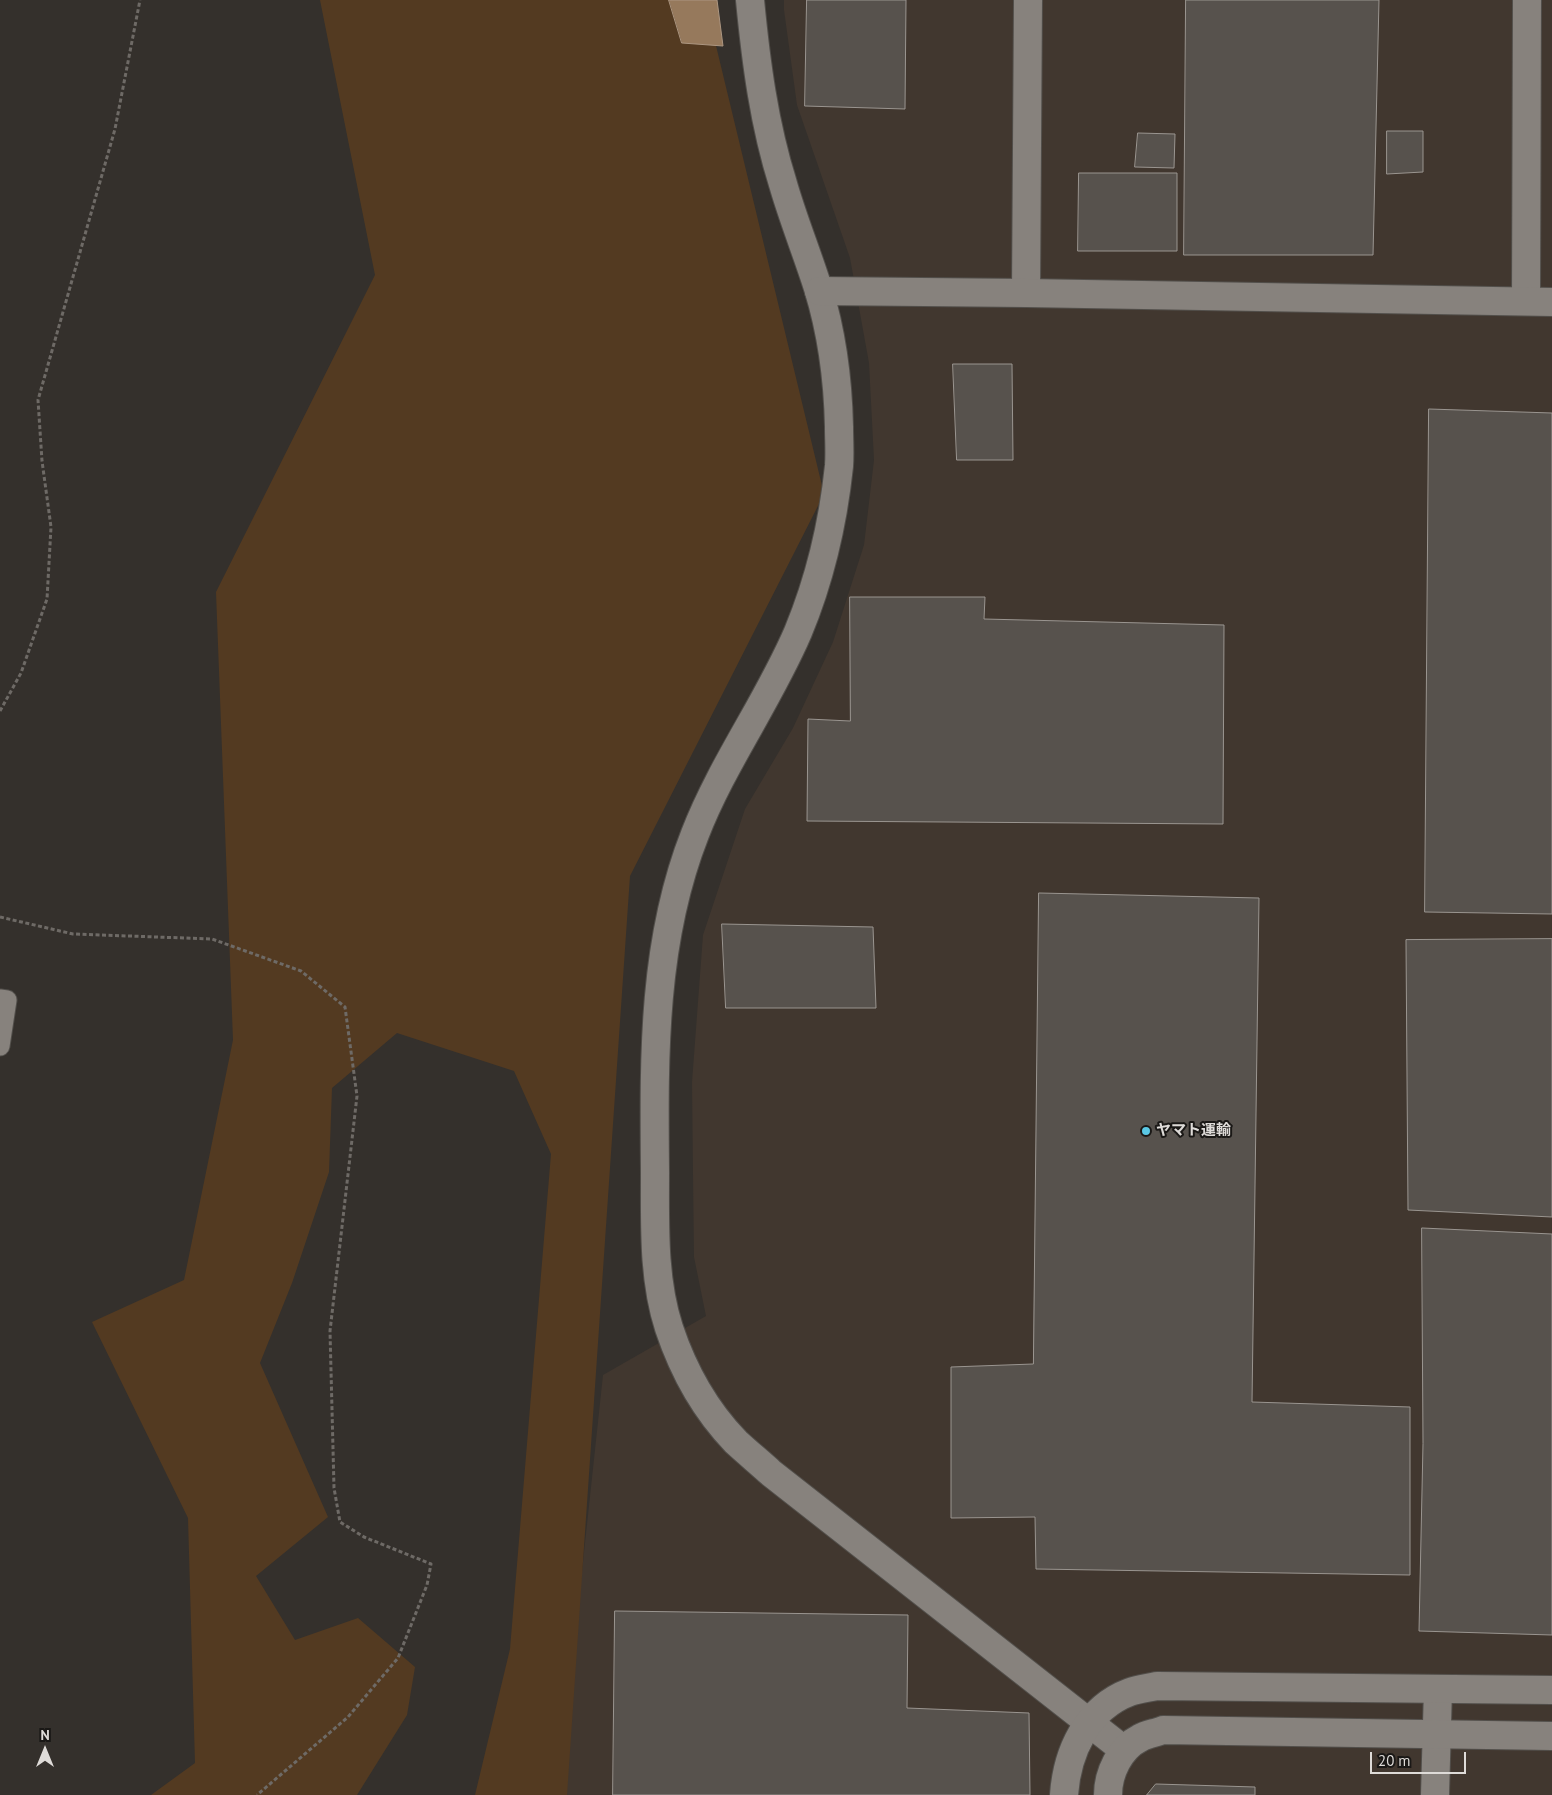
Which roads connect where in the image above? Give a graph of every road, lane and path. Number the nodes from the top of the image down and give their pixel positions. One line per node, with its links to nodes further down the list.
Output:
1 (140, 0): 8 (path)
2 (750, 0): 5 (street)
3 (1028, 0): 6 (street)
4 (1527, 0): 7 (street)
5 (819, 291): 6 (street); 14 (street)
6 (1026, 293): 7 (street)
7 (1539, 301)
8 (0, 710)
9 (0, 916): 18 (path)
10 (0, 999): 11 (lane)
11 (0, 1046)
12 (1438, 1689): 13 (street); 14 (street); 15 (street)
13 (1552, 1690)
14 (1088, 1723): 17 (street); 19 (street)
15 (1436, 1735): 16 (street); 17 (street); 21 (street)
16 (1552, 1736)
17 (1124, 1750): 20 (street)
18 (257, 1795)
19 (1064, 1795)
20 (1108, 1795)
21 (1435, 1795)

